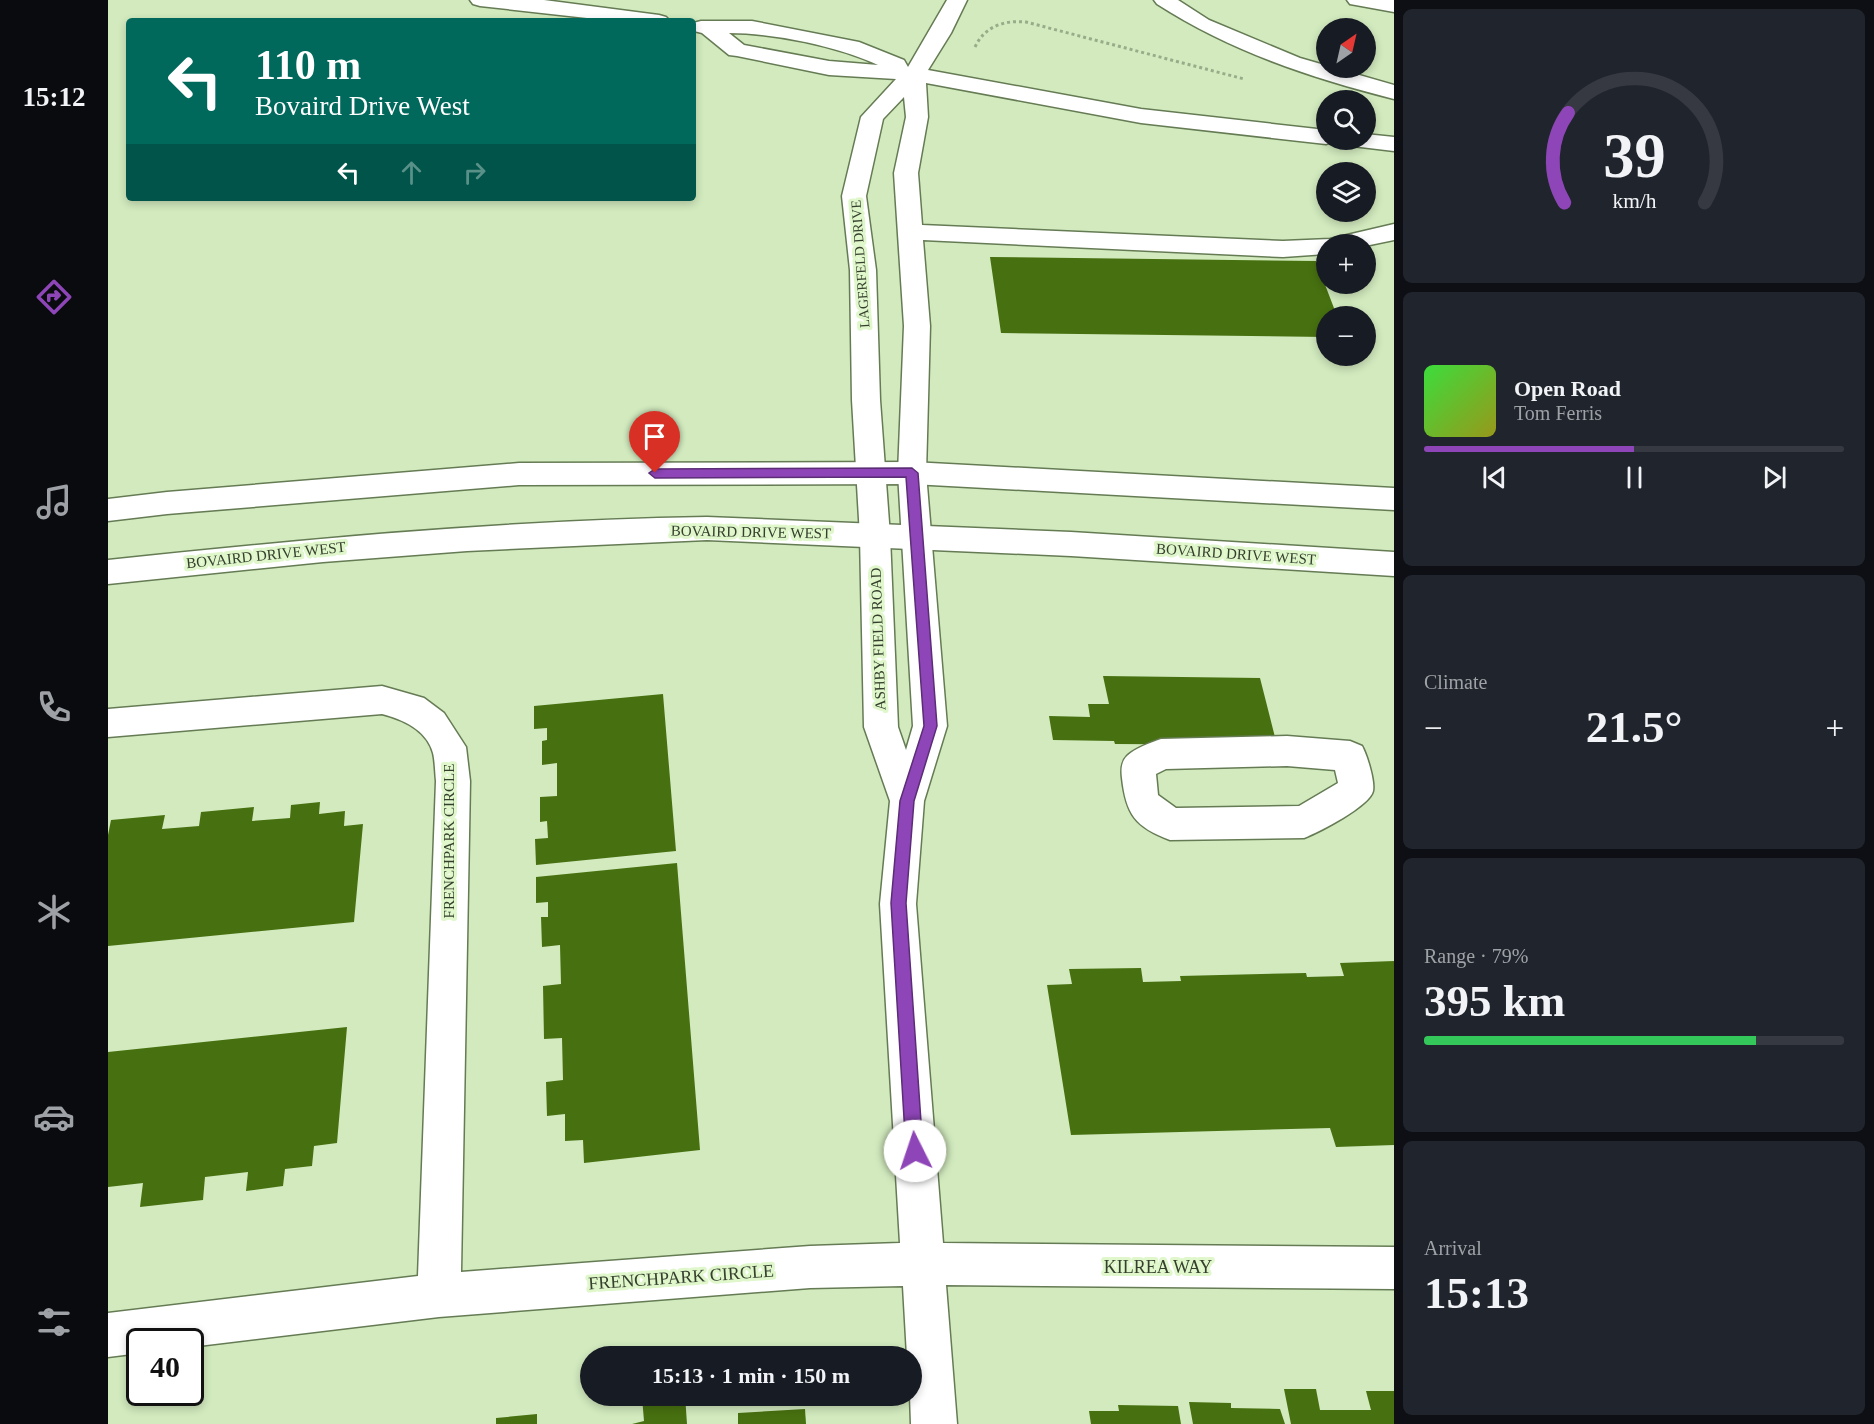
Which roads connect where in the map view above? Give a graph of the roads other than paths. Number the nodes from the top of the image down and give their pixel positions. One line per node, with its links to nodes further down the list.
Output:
1 (480, 0): 5 (street)
2 (957, 0): 9 (street, LAGERFELD DRIVE)
3 (1164, 0): 10 (street)
4 (1357, 0): 6 (street)
5 (575, 4): 7 (street)
6 (1394, 6)
7 (643, 18)
8 (700, 27): 9 (street)
9 (914, 74): 11 (street); 14 (street); 18 (street, LAGERFELD DRIVE)
10 (1394, 92)
11 (1316, 136)
12 (1376, 142): 13 (street)
13 (1394, 144)
14 (911, 232): 17 (street); 19 (street)
15 (1394, 232): 16 (street)
16 (1376, 236)
17 (1316, 247)
18 (869, 473): 19 (street); 21 (street); 22 (street, ASHBY FIELD ROAD)
19 (912, 473): 20 (street); 23 (street, ASHBY FIELD ROAD)
20 (1394, 499)
21 (108, 510)
22 (875, 536): 23 (street, BOVAIRD DRIVE WEST); 25 (street, BOVAIRD DRIVE WEST); 28 (street, ASHBY FIELD ROAD)
23 (915, 536): 24 (street, BOVAIRD DRIVE WEST); 28 (street, ASHBY FIELD ROAD)
24 (1394, 564)
25 (108, 572)
26 (108, 723): 31 (street, FRENCHPARK CIRCLE)
27 (1350, 756): 27 (street)
28 (907, 801): 29 (street, ASHBY FIELD ROAD)
29 (922, 1264): 30 (street, KILREA WAY); 31 (street, FRENCHPARK CIRCLE); 33 (street, ASHBY FIELD ROAD)
30 (1394, 1268)
31 (439, 1295): 32 (street, FRENCHPARK CIRCLE)
32 (108, 1335)
33 (934, 1424)

